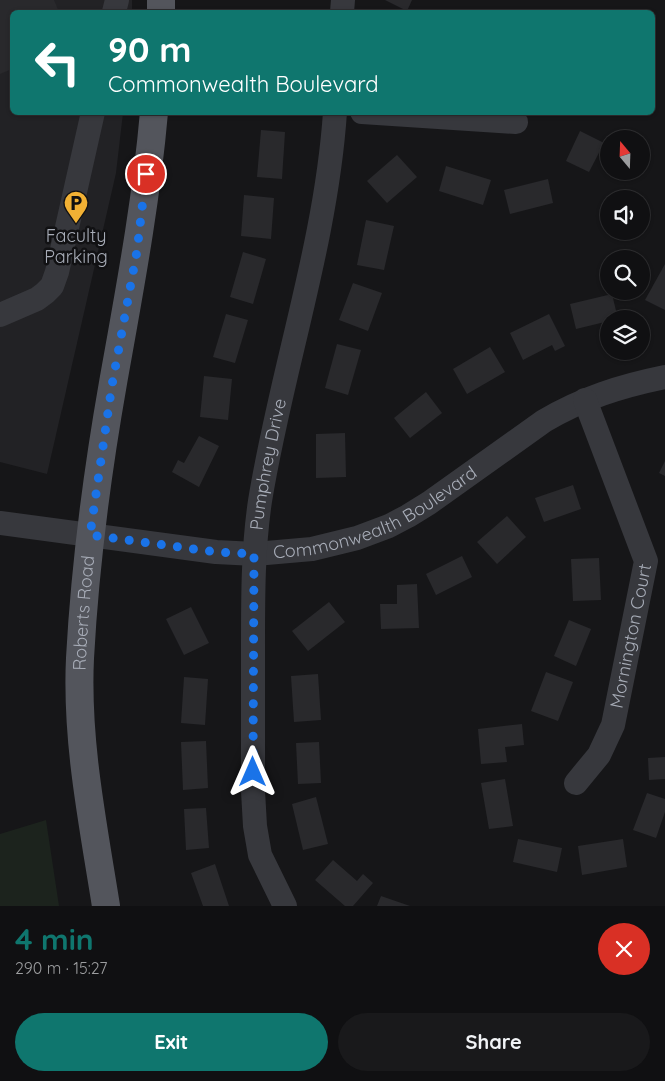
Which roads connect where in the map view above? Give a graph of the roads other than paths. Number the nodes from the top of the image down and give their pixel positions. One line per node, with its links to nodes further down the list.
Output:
1 (92, 115): 6 (street)
2 (154, 115): 10 (main road, Roberts Road)
3 (335, 115): 11 (street, Pumphrey Drive)
4 (408, 115): 5 (street)
5 (516, 122)
6 (0, 315)
7 (665, 377): 8 (street, Commonwealth Boulevard)
8 (585, 400): 11 (street, Commonwealth Boulevard); 12 (street, Mornington Court)
9 (0, 523): 10 (street, Commonwealth Boulevard)
10 (90, 535): 11 (street, Commonwealth Boulevard); 13 (main road, Roberts Road)
11 (254, 554): 14 (street, Pumphrey Drive)
12 (576, 783)
13 (106, 906)
14 (285, 906)

